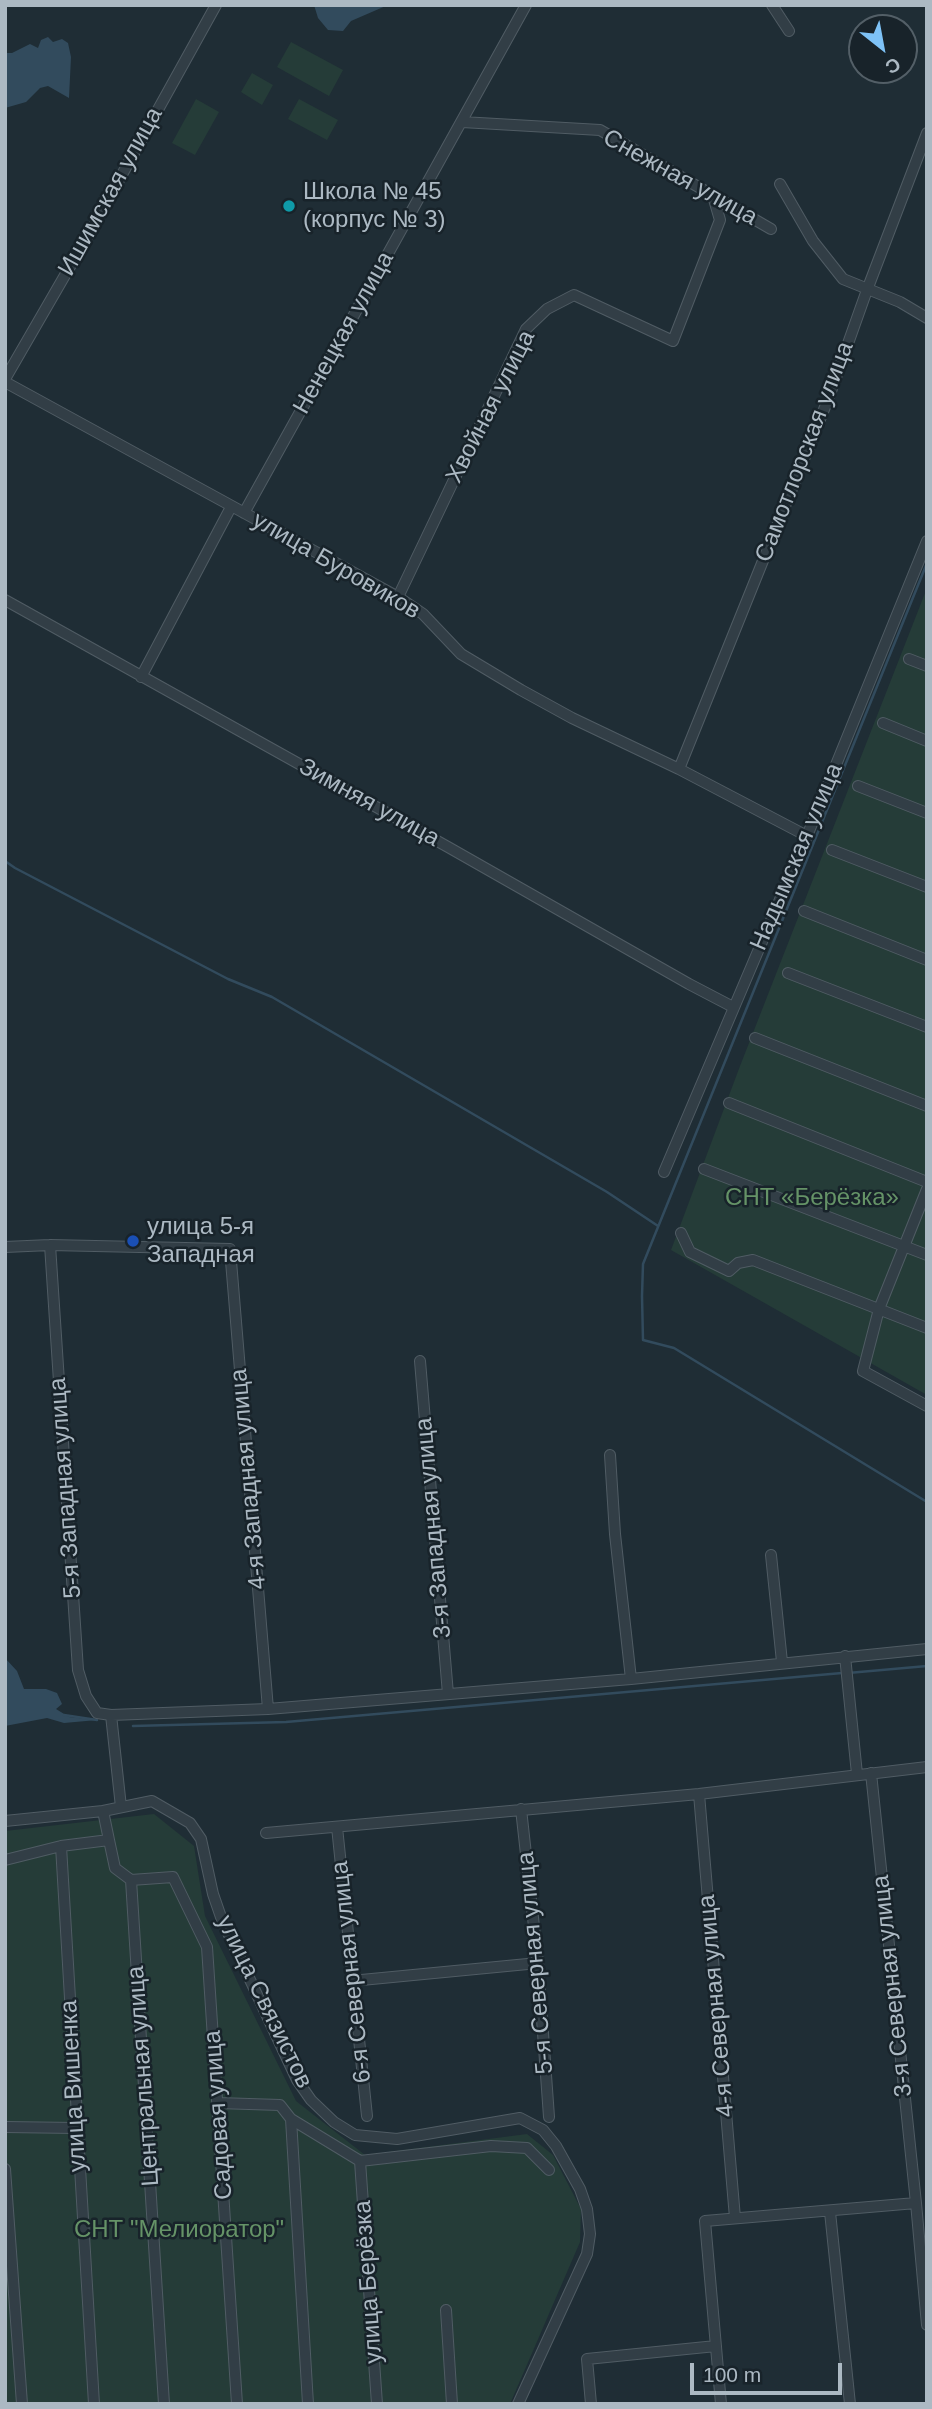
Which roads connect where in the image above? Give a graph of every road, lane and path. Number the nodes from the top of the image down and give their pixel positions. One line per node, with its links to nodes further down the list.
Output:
1 (216, 5): 12 (street, Ишимская улица)
2 (526, 5): 5 (street, Ненецкая улица)
3 (772, 5): 4 (street)
4 (789, 31)
5 (462, 122): 8 (street, Снежная улица); 14 (street, Ненецкая улица)
6 (927, 133): 10 (street, Самотлорская улица)
7 (780, 184): 10 (street, Снежная улица)
8 (713, 196): 9 (street, Снежная улица); 16 (street, Хвойная улица)
9 (771, 229)
10 (867, 290): 11 (street, Снежная улица); 23 (street, Самотлорская улица)
11 (927, 318)
12 (5, 381): 13 (street, улица Буровиков)
13 (231, 507): 14 (street, улица Буровиков); 20 (street)
14 (244, 513): 16 (street, улица Буровиков)
15 (927, 541): 26 (street, Надымская улица)
16 (398, 597): 23 (street, улица Буровиков)
17 (5, 600): 20 (street, Зимняя улица)
18 (909, 659): 19 (street)
19 (927, 666)
20 (141, 677): 32 (street, Зимняя улица)
21 (883, 723): 22 (street)
22 (927, 741)
23 (679, 769): 26 (street, улица Буровиков)
24 (858, 786): 25 (street)
25 (927, 813)
26 (807, 836): 32 (street, Надымская улица)
27 (832, 850): 28 (street)
28 (927, 887)
29 (804, 911): 30 (street)
30 (927, 960)
31 (788, 973): 33 (street)
32 (733, 1007): 38 (street, Надымская улица)
33 (927, 1027)
34 (755, 1038): 36 (street)
35 (729, 1103): 39 (street)
36 (927, 1106)
37 (704, 1169): 43 (street)
38 (664, 1172)
39 (927, 1182)
40 (927, 1189): 43 (street)
41 (681, 1233): 46 (street)
42 (50, 1245): 44 (street); 57 (street, 4-я Западная улица); 58 (street, 5-я Западная улица)
43 (904, 1246): 45 (street); 46 (street)
44 (5, 1247)
45 (927, 1255)
46 (879, 1309): 47 (street); 49 (street)
47 (927, 1328)
48 (420, 1361): 56 (street, 3-я Западная улица)
49 (927, 1406)
50 (610, 1455): 55 (street)
51 (771, 1555): 54 (street)
52 (927, 1649): 53 (street)
53 (845, 1656): 54 (street); 61 (street)
54 (782, 1662): 55 (street)
55 (631, 1679): 56 (street)
56 (448, 1694): 57 (street)
57 (268, 1709): 58 (street)
58 (111, 1716): 63 (street)
59 (927, 1767): 60 (street)
60 (871, 1773): 61 (street); 84 (street, 3-я Северная улица)
61 (857, 1774): 62 (street)
62 (698, 1794): 64 (street); 86 (street, 4-я Северная улица)
63 (121, 1807): 65 (street); 97 (street, улица Связистов)
64 (521, 1809): 67 (street); 73 (street, 5-я Северная улица)
65 (103, 1811): 66 (street); 69 (street)
66 (5, 1821)
67 (337, 1827): 68 (street); 74 (street, 6-я Северная улица)
68 (266, 1833)
69 (109, 1840): 70 (street); 72 (street)
70 (61, 1846): 71 (street); 80 (street, улица Вишенка)
71 (5, 1860)
72 (131, 1880): 75 (street, Садовая улица); 92 (street, Центральная улица)
73 (538, 1963): 74 (street); 77 (street, 5-я Северная улица)
74 (351, 1981): 76 (street, 6-я Северная улица)
75 (218, 2103): 78 (street); 93 (street, Садовая улица)
76 (367, 2116)
77 (549, 2117)
78 (291, 2119): 81 (street); 94 (street)
79 (5, 2127): 80 (street)
80 (76, 2129): 91 (street, улица Вишенка)
81 (360, 2161): 83 (street); 95 (street, улица Берёзка)
82 (5, 2169): 90 (street)
83 (550, 2170)
84 (916, 2203): 85 (street); 88 (street, 3-я Северная улица)
85 (831, 2212): 86 (street); 100 (street)
86 (735, 2218): 89 (street)
87 (446, 2310): 96 (street)
88 (927, 2325)
89 (716, 2346): 98 (street); 99 (street)
90 (22, 2404)
91 (94, 2404)
92 (164, 2404)
93 (237, 2404)
94 (308, 2404)
95 (377, 2404)
96 (452, 2404)
97 (518, 2404)
98 (590, 2404)
99 (721, 2404)
100 (850, 2404)

